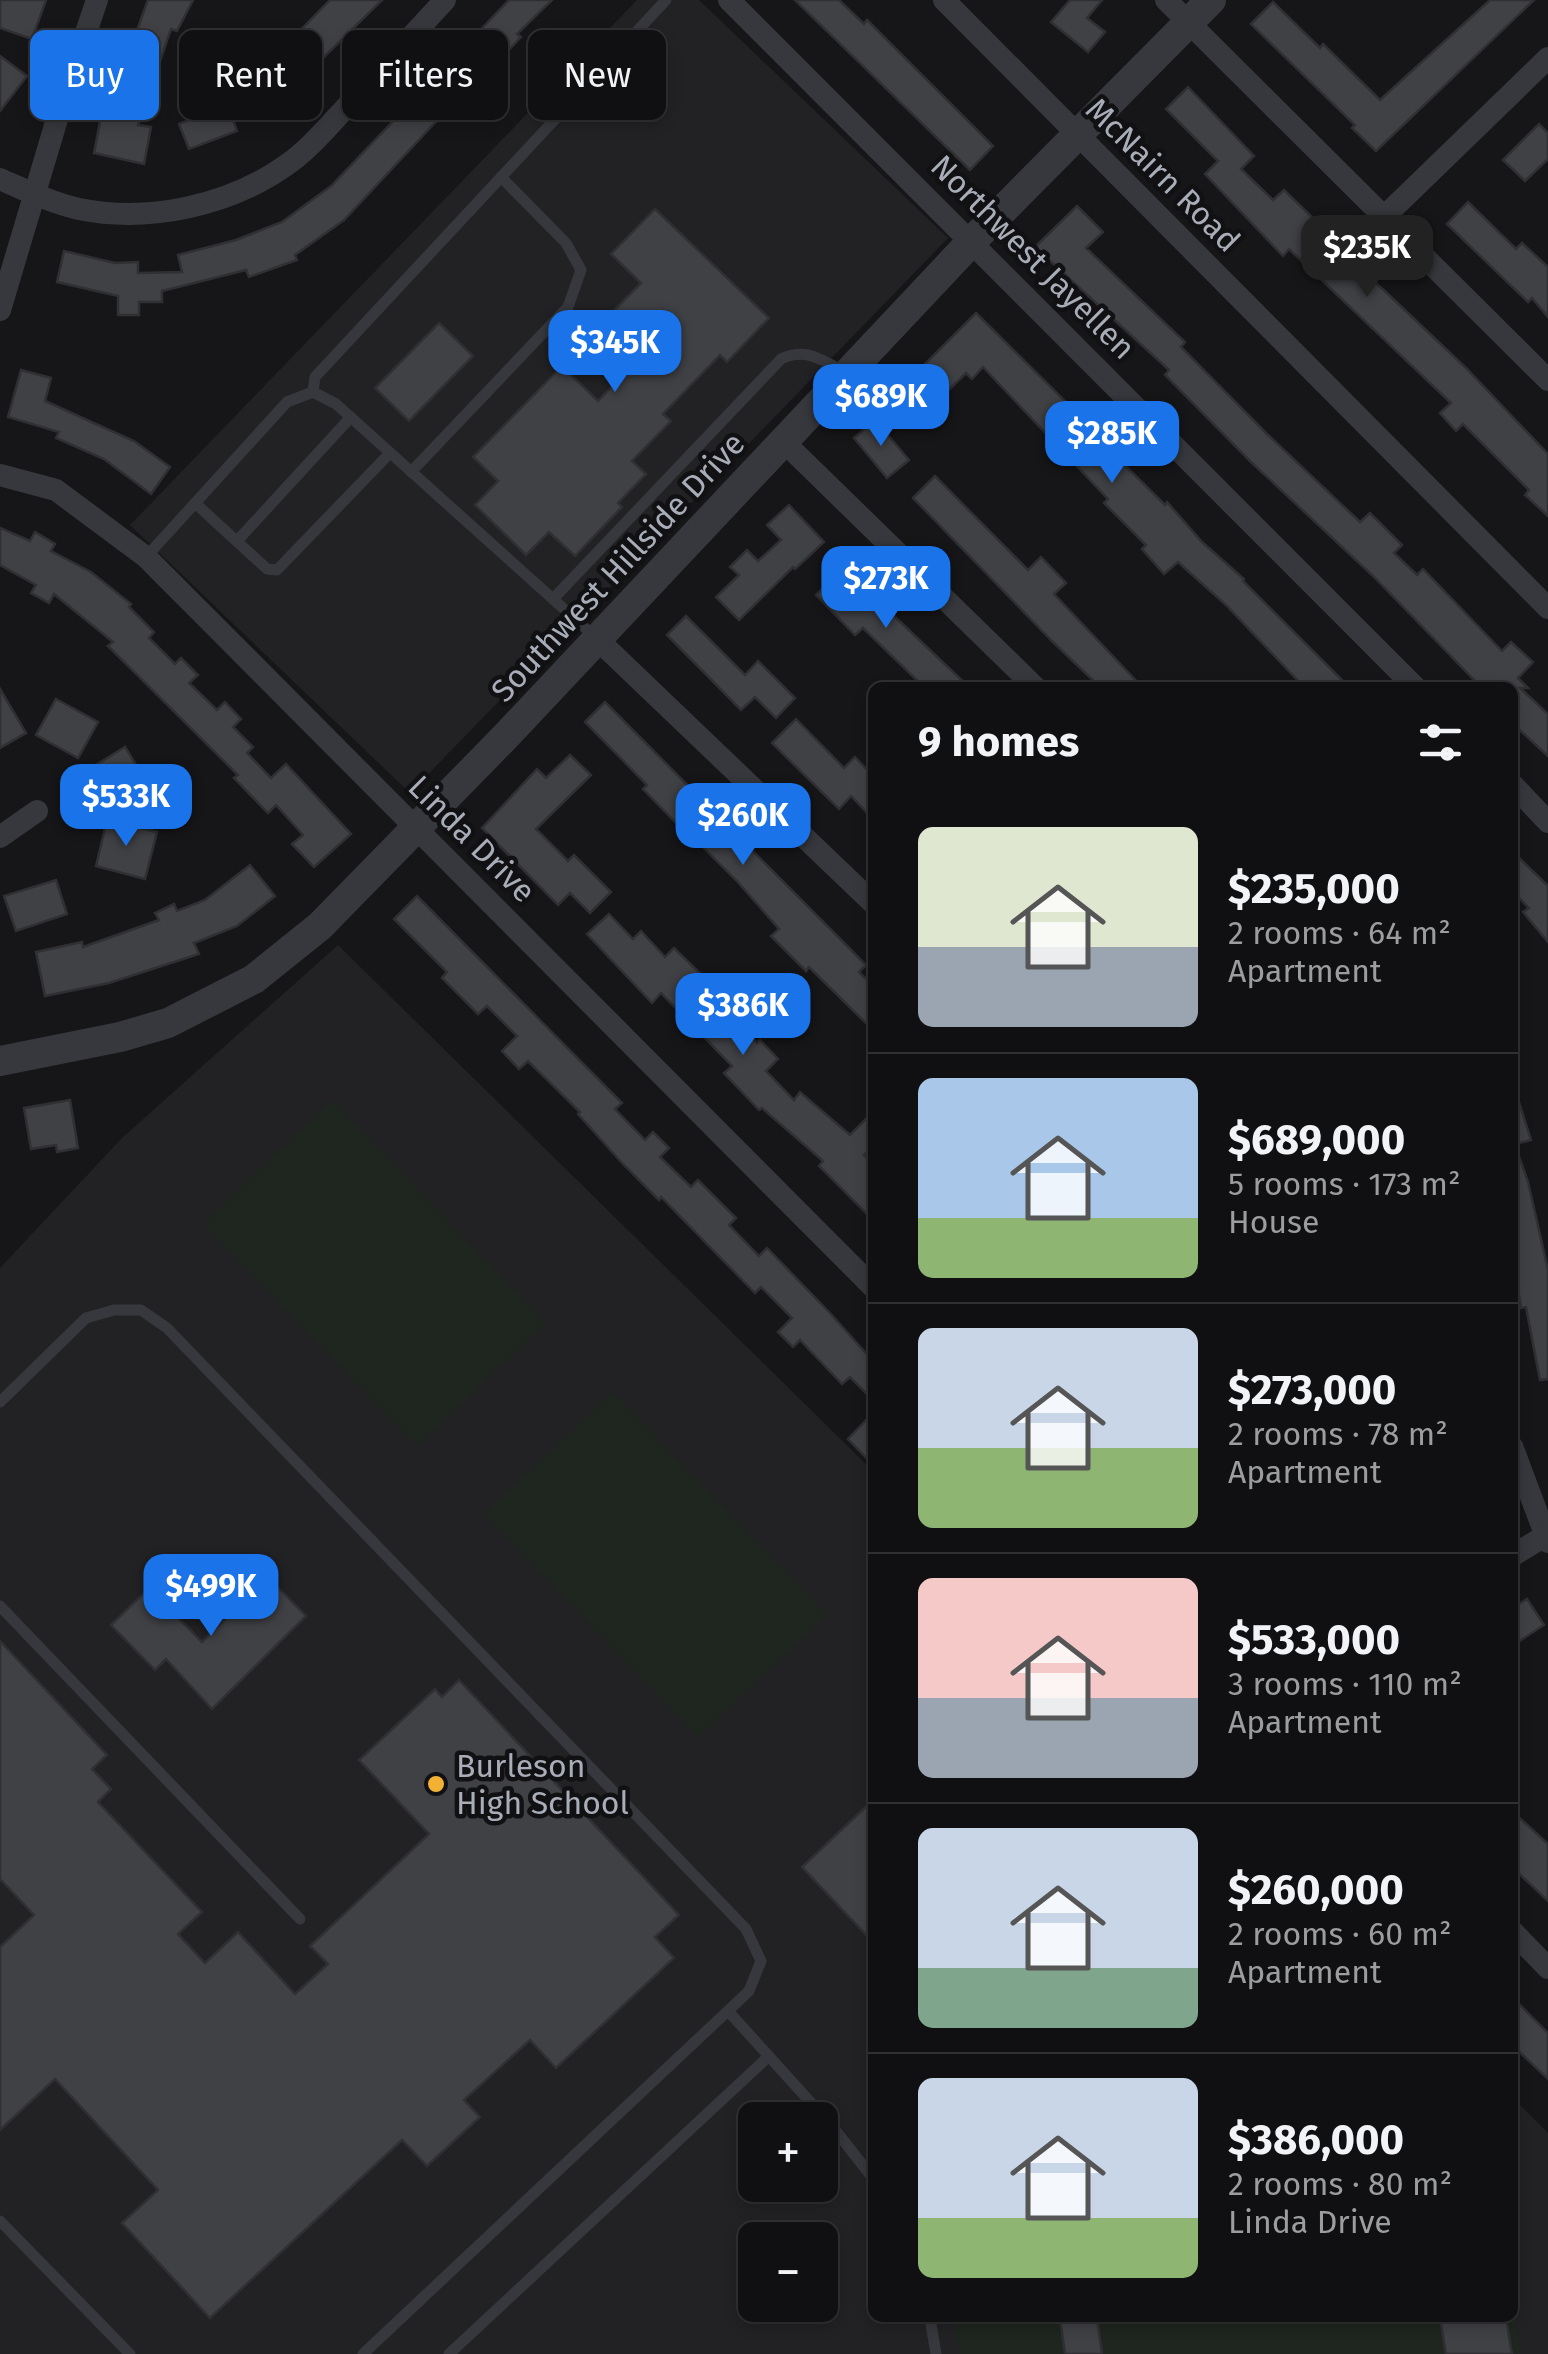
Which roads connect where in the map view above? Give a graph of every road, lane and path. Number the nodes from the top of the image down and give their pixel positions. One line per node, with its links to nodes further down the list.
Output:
1 (97, 0): 13 (street)
2 (445, 0): 13 (street)
3 (666, 0): 11 (lane)
4 (729, 0): 15 (street, Northwest Jayellen)
5 (944, 0): 10 (street, McNairn Road)
6 (1166, 0): 8 (street)
7 (1211, 0): 8 (street, Southwest Hillside Drive)
8 (1189, 24): 10 (street, Southwest Hillside Drive); 14 (street)
9 (1548, 58): 14 (street)
10 (1077, 135): 15 (street, Southwest Hillside Drive); 29 (street, McNairn Road)
11 (501, 177): 19 (lane); 23 (lane)
12 (0, 179): 13 (street)
13 (36, 195): 16 (street)
14 (1385, 216): 18 (street)
15 (972, 241): 17 (street, Southwest Hillside Drive); 32 (street, Northwest Jayellen)
16 (0, 310)
17 (848, 374): 21 (street, Southwest Hillside Drive); 28 (lane)
18 (1548, 380)
19 (313, 392): 20 (lane); 25 (lane)
20 (351, 417): 22 (lane); 26 (lane)
21 (784, 442): 30 (street, Southwest Hillside Drive); 31 (street)
22 (390, 452): 23 (lane); 26 (lane)
23 (412, 472): 28 (lane)
24 (0, 475): 27 (street, Linda Drive)
25 (196, 503): 26 (lane); 27 (lane)
26 (237, 541)
27 (146, 557): 36 (street, Linda Drive)
28 (553, 599): 30 (lane)
29 (1548, 608)
30 (596, 638): 36 (street, Southwest Hillside Drive); 38 (street)
31 (1030, 682)
32 (1410, 682)
33 (1518, 790): 35 (street)
34 (38, 811): 37 (street)
35 (1548, 822)
36 (414, 827): 39 (street, Southwest Hillside Drive); 40 (street, Linda Drive)
37 (0, 837)
38 (868, 898)
39 (0, 1061)
40 (868, 1282)
41 (0, 1402): 49 (lane)
42 (1518, 1462): 43 (street)
43 (1547, 1537): 44 (street)
44 (1518, 1553)
45 (0, 1606): 46 (lane)
46 (300, 1919)
47 (1518, 1937): 48 (street)
48 (1548, 1968)
49 (728, 2011): 50 (lane); 55 (lane)
50 (769, 2056): 51 (lane); 56 (lane)
51 (868, 2172)
52 (0, 2221): 54 (lane)
53 (931, 2322): 57 (lane)
54 (130, 2354)
55 (363, 2354)
56 (449, 2354)
57 (936, 2354)

